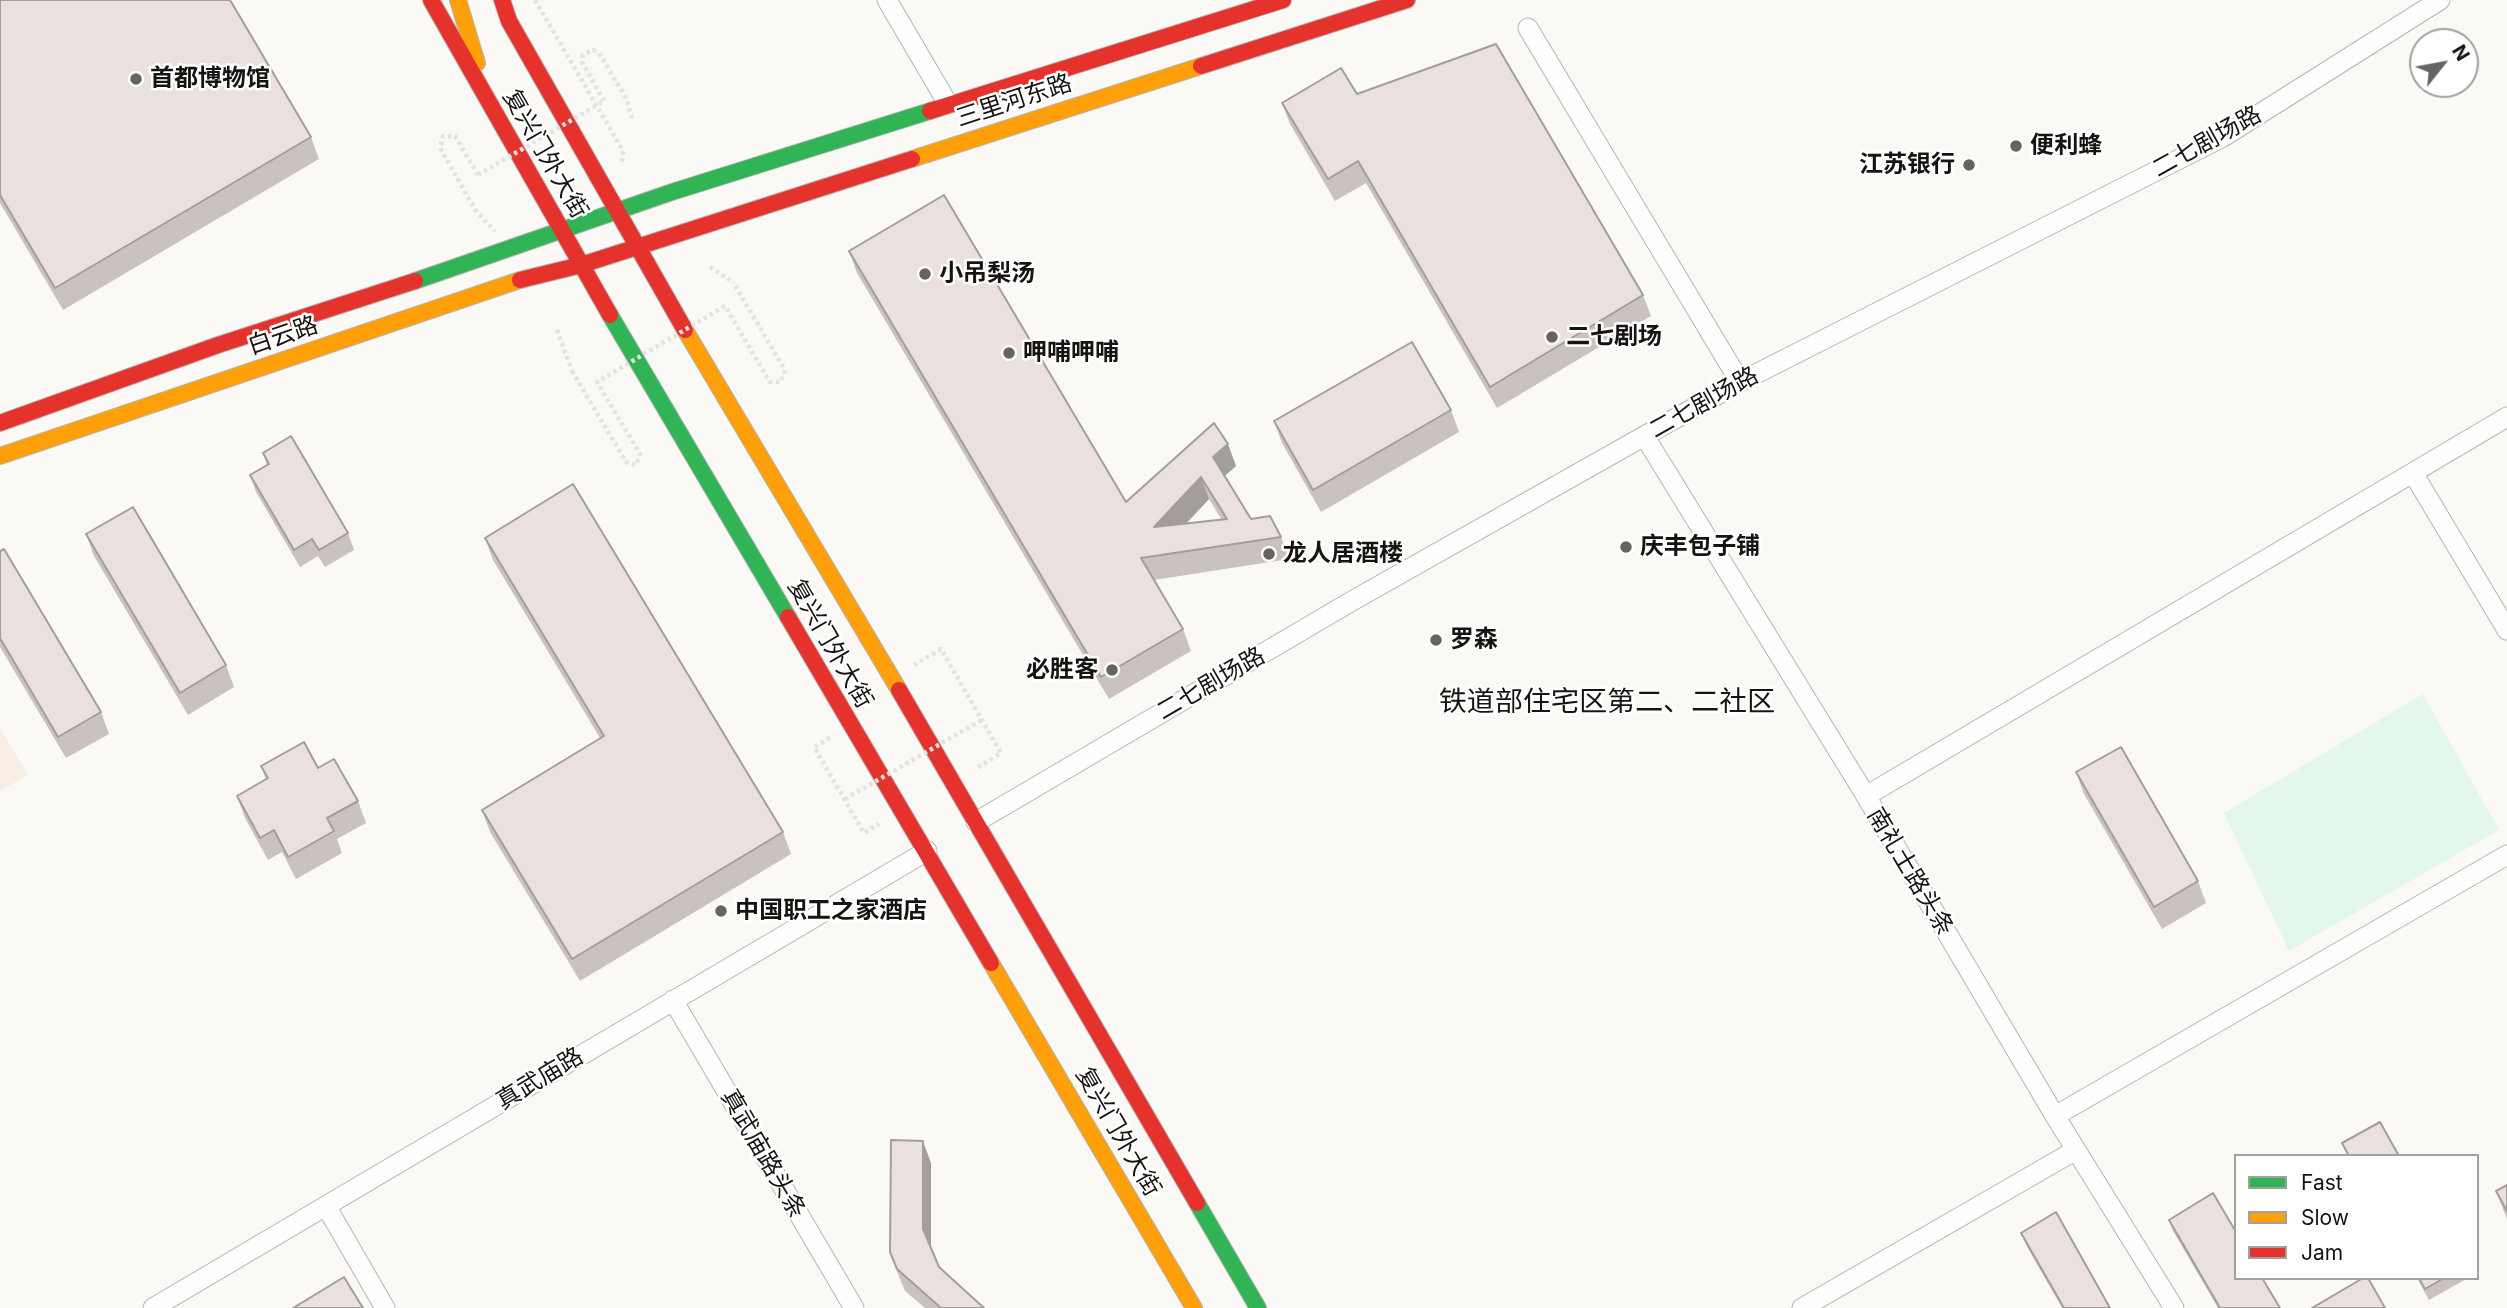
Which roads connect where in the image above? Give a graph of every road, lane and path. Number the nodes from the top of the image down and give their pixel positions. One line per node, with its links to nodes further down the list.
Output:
1 (431, 0): 11 (main road, 复兴门外大街)
2 (458, 0): 11 (main road)
3 (496, 0): 9 (main road)
4 (502, 0): 9 (main road, 复兴门外大街)
5 (887, 0): 12 (street)
6 (1283, 0): 12 (main road, 三里河东路)
7 (1407, 0): 17 (main road, 三里河东路)
8 (2440, 0): 21 (street, 二七剧场路)
9 (509, 22): 14 (main road, 复兴门外大街)
10 (1528, 29): 21 (street)
11 (487, 99): 16 (main road, 复兴门外大街)
12 (948, 104): 14 (main road, 三里河东路)
13 (633, 121): 15 (path, bridge)
14 (617, 212): 16 (main road, 三里河东路); 17 (main road, 复兴门外大街)
15 (495, 231)
16 (563, 232): 18 (main road, 复兴门外大街); 23 (main road, 白云路)
17 (636, 247): 18 (main road, 三里河东路); 34 (main road, 复兴门外大街)
18 (581, 265): 25 (main road, 白云路); 36 (main road, 复兴门外大街)
19 (710, 267): 20 (path, bridge)
20 (557, 331)
21 (1740, 382): 24 (street, 二七剧场路)
22 (2507, 417): 26 (street)
23 (0, 422)
24 (1644, 437): 32 (street, 南礼士路头条); 34 (street, 二七剧场路)
25 (0, 456)
26 (2413, 472): 27 (street); 32 (street)
27 (2507, 630)
28 (941, 649): 29 (path)
29 (982, 720): 31 (path); 33 (path, bridge)
30 (814, 747): 33 (path)
31 (1001, 753)
32 (1866, 796): 39 (street, 南礼士路头条)
33 (845, 799): 35 (path)
34 (976, 822): 46 (main road, 复兴门外大街)
35 (864, 833)
36 (927, 851): 38 (street, 真武庙路); 45 (main road, 复兴门外大街)
37 (2507, 855): 39 (street)
38 (673, 1000): 41 (street, 真武庙路); 44 (street, 真武庙路头条)
39 (2055, 1116): 40 (street, 南礼士路头条)
40 (2076, 1150): 47 (street); 48 (street, 南礼士路头条)
41 (326, 1206): 42 (street, 真武庙路); 43 (street)
42 (153, 1308)
43 (385, 1308)
44 (854, 1308)
45 (1195, 1308)
46 (1258, 1308)
47 (1802, 1308)
48 (2174, 1308)

